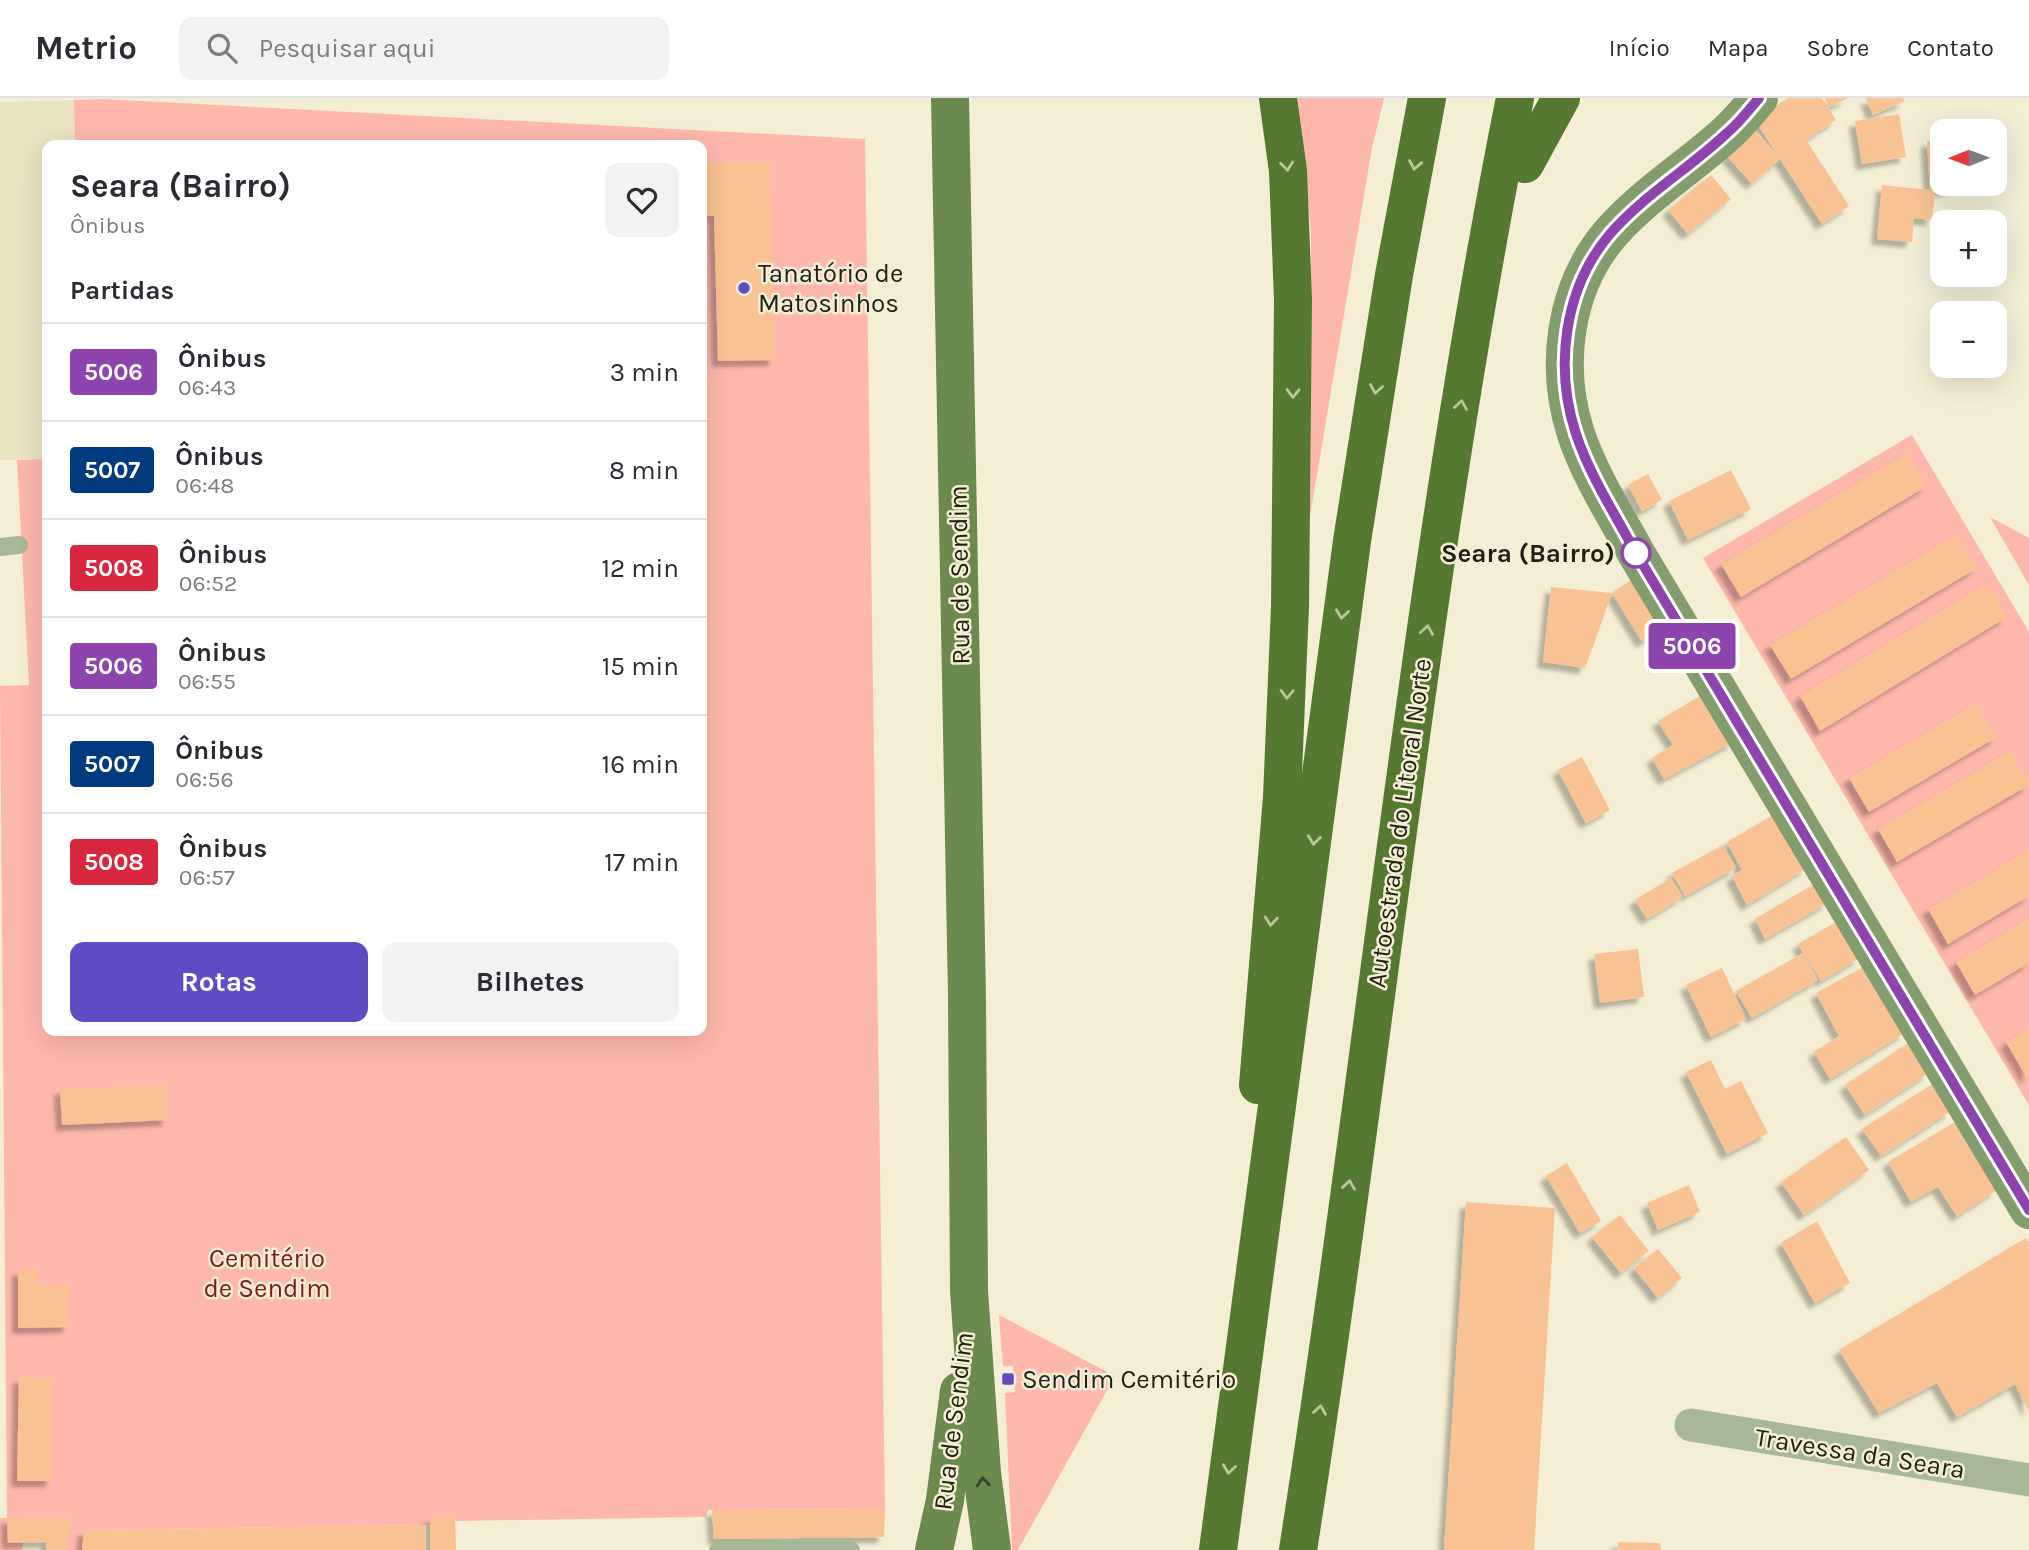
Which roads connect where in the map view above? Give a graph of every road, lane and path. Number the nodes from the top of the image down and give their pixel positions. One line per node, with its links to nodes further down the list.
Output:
1 (950, 98): 13 (main road, Rua de Sendim)
2 (1278, 98): 14 (highway, one-way to 14)
3 (1427, 98): 14 (highway, one-way to 14)
4 (1515, 98): 9 (highway, Autoestrada do Litoral Norte)
5 (1538, 98): 8 (highway)
6 (1561, 98): 8 (highway)
7 (1759, 98): 12 (street)
8 (1525, 164): 9 (highway)
9 (1469, 354): 27 (highway, Autoestrada do Litoral Norte, one-way to 9)
10 (19, 545): 11 (lane)
11 (0, 547)
12 (2029, 1210)
13 (969, 1291): 24 (main road, Rua de Sendim); 25 (main road, Rua de Sendim, one-way to 13)
14 (1236, 1419): 26 (highway, one-way to 26)
15 (1691, 1425): 16 (street, Travessa da Seara)
16 (2029, 1480)
17 (833, 1549): 22 (lane); 23 (lane)
18 (718, 1550): 19 (lane)
19 (732, 1550): 20 (lane)
20 (753, 1550): 21 (lane)
21 (786, 1550): 22 (lane)
22 (809, 1550)
23 (851, 1550)
24 (934, 1550)
25 (992, 1550)
26 (1218, 1550)
27 (1298, 1550)

